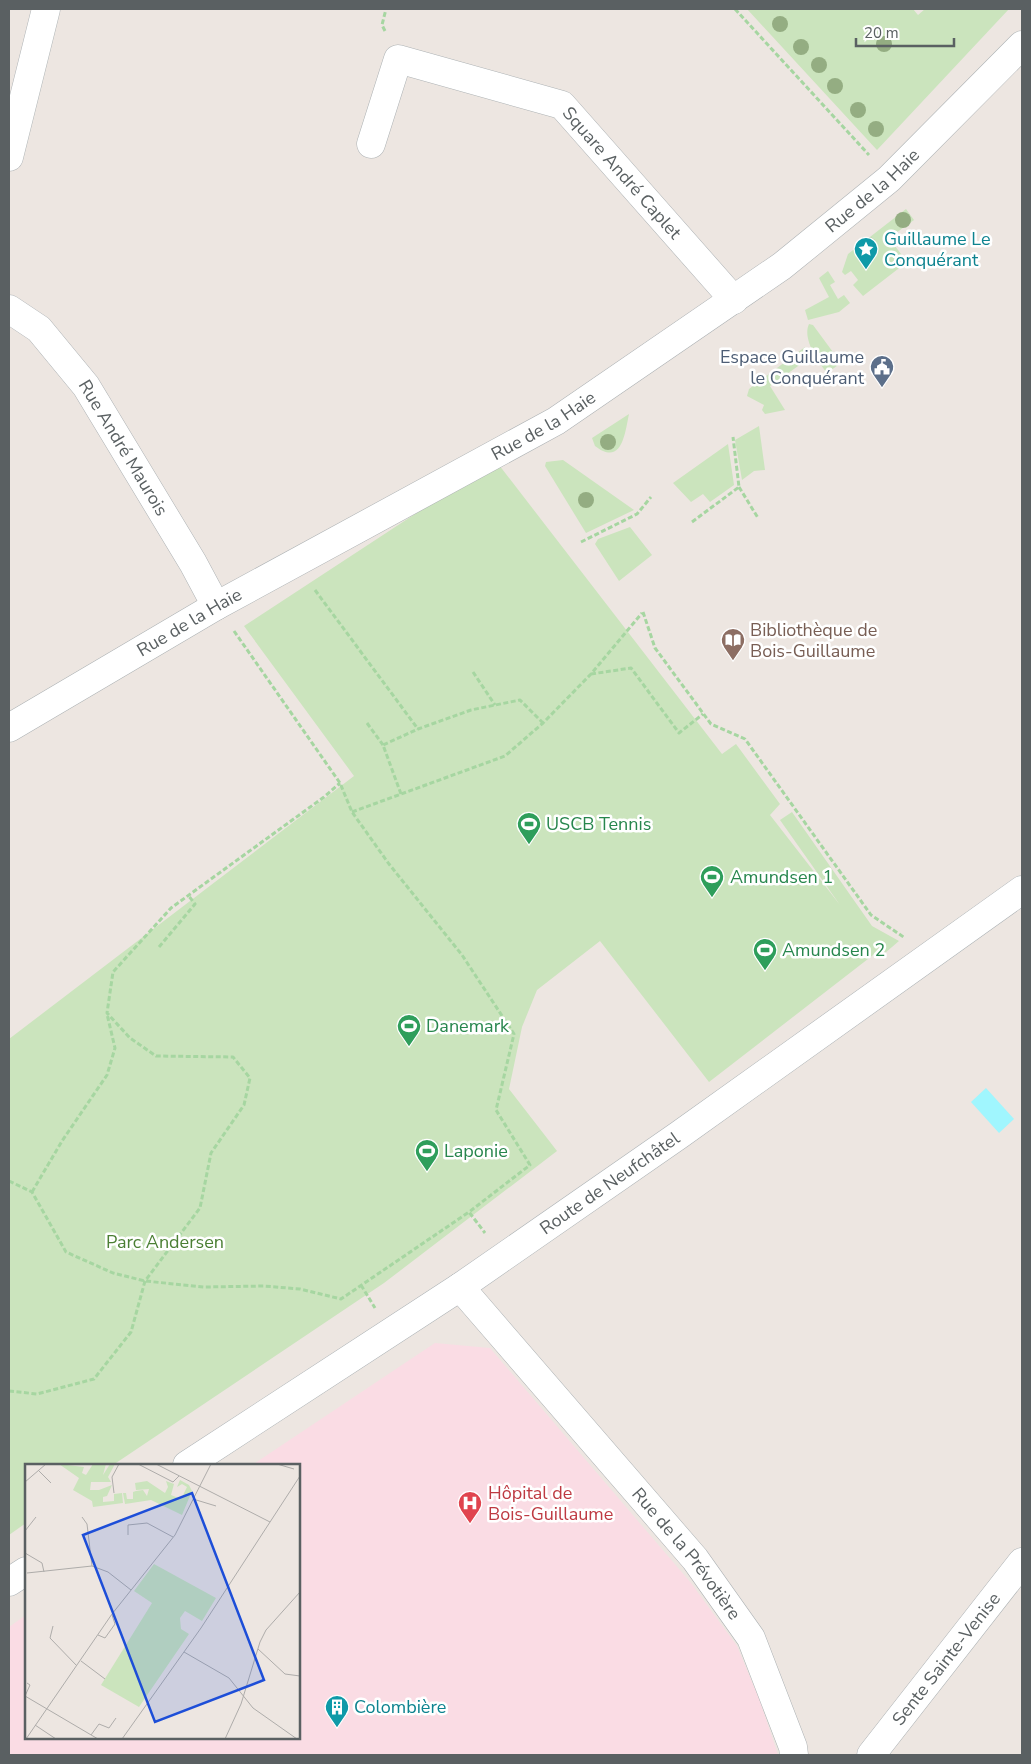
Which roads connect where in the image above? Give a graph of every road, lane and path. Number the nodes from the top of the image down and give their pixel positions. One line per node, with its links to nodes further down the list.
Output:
1 (46, 9): 5 (street)
2 (735, 9): 6 (path)
3 (1022, 45): 6 (street, Rue de la Haie)
4 (371, 144): 7 (street, Square André Caplet)
5 (9, 157)
6 (889, 179): 7 (street, Rue de la Haie)
7 (734, 300): 16 (street, Rue de la Haie)
8 (9, 309): 16 (street, Rue André Maurois)
9 (733, 437): 10 (path)
10 (739, 487): 12 (path); 13 (path)
11 (651, 497): 14 (path)
12 (758, 518)
13 (692, 522)
14 (581, 542)
15 (315, 590): 24 (path)
16 (216, 606): 23 (street, Rue de la Haie); 26 (path)
17 (473, 672): 19 (path)
18 (591, 674): 20 (path); 20 (path); 22 (path)
19 (495, 705): 22 (path); 24 (path)
20 (703, 714): 32 (path)
21 (367, 723): 25 (path)
22 (543, 723): 27 (path)
23 (9, 728)
24 (418, 729): 25 (path)
25 (383, 744): 27 (path)
26 (340, 783): 28 (path); 30 (path)
27 (401, 794): 28 (path)
28 (352, 812): 36 (path)
29 (1022, 890): 32 (street, Route de Neufchâtel)
30 (188, 895): 31 (path); 33 (path)
31 (158, 947)
32 (924, 961): 37 (street, Route de Neufchâtel)
33 (107, 1013): 35 (path); 38 (path)
34 (9, 1181): 35 (path)
35 (32, 1192): 38 (path)
36 (469, 1212): 37 (path); 38 (path)
37 (503, 1256): 39 (street, Route de Neufchâtel)
38 (145, 1281): 40 (path)
39 (460, 1287): 41 (street, Route de Neufchâtel); 45 (street, Rue de la Prévotière)
40 (9, 1391)
41 (189, 1464)
42 (1022, 1562): 46 (street, Sente Sainte-Venise)
43 (25, 1572): 44 (street)
44 (9, 1582)
45 (794, 1755)
46 (871, 1755)

